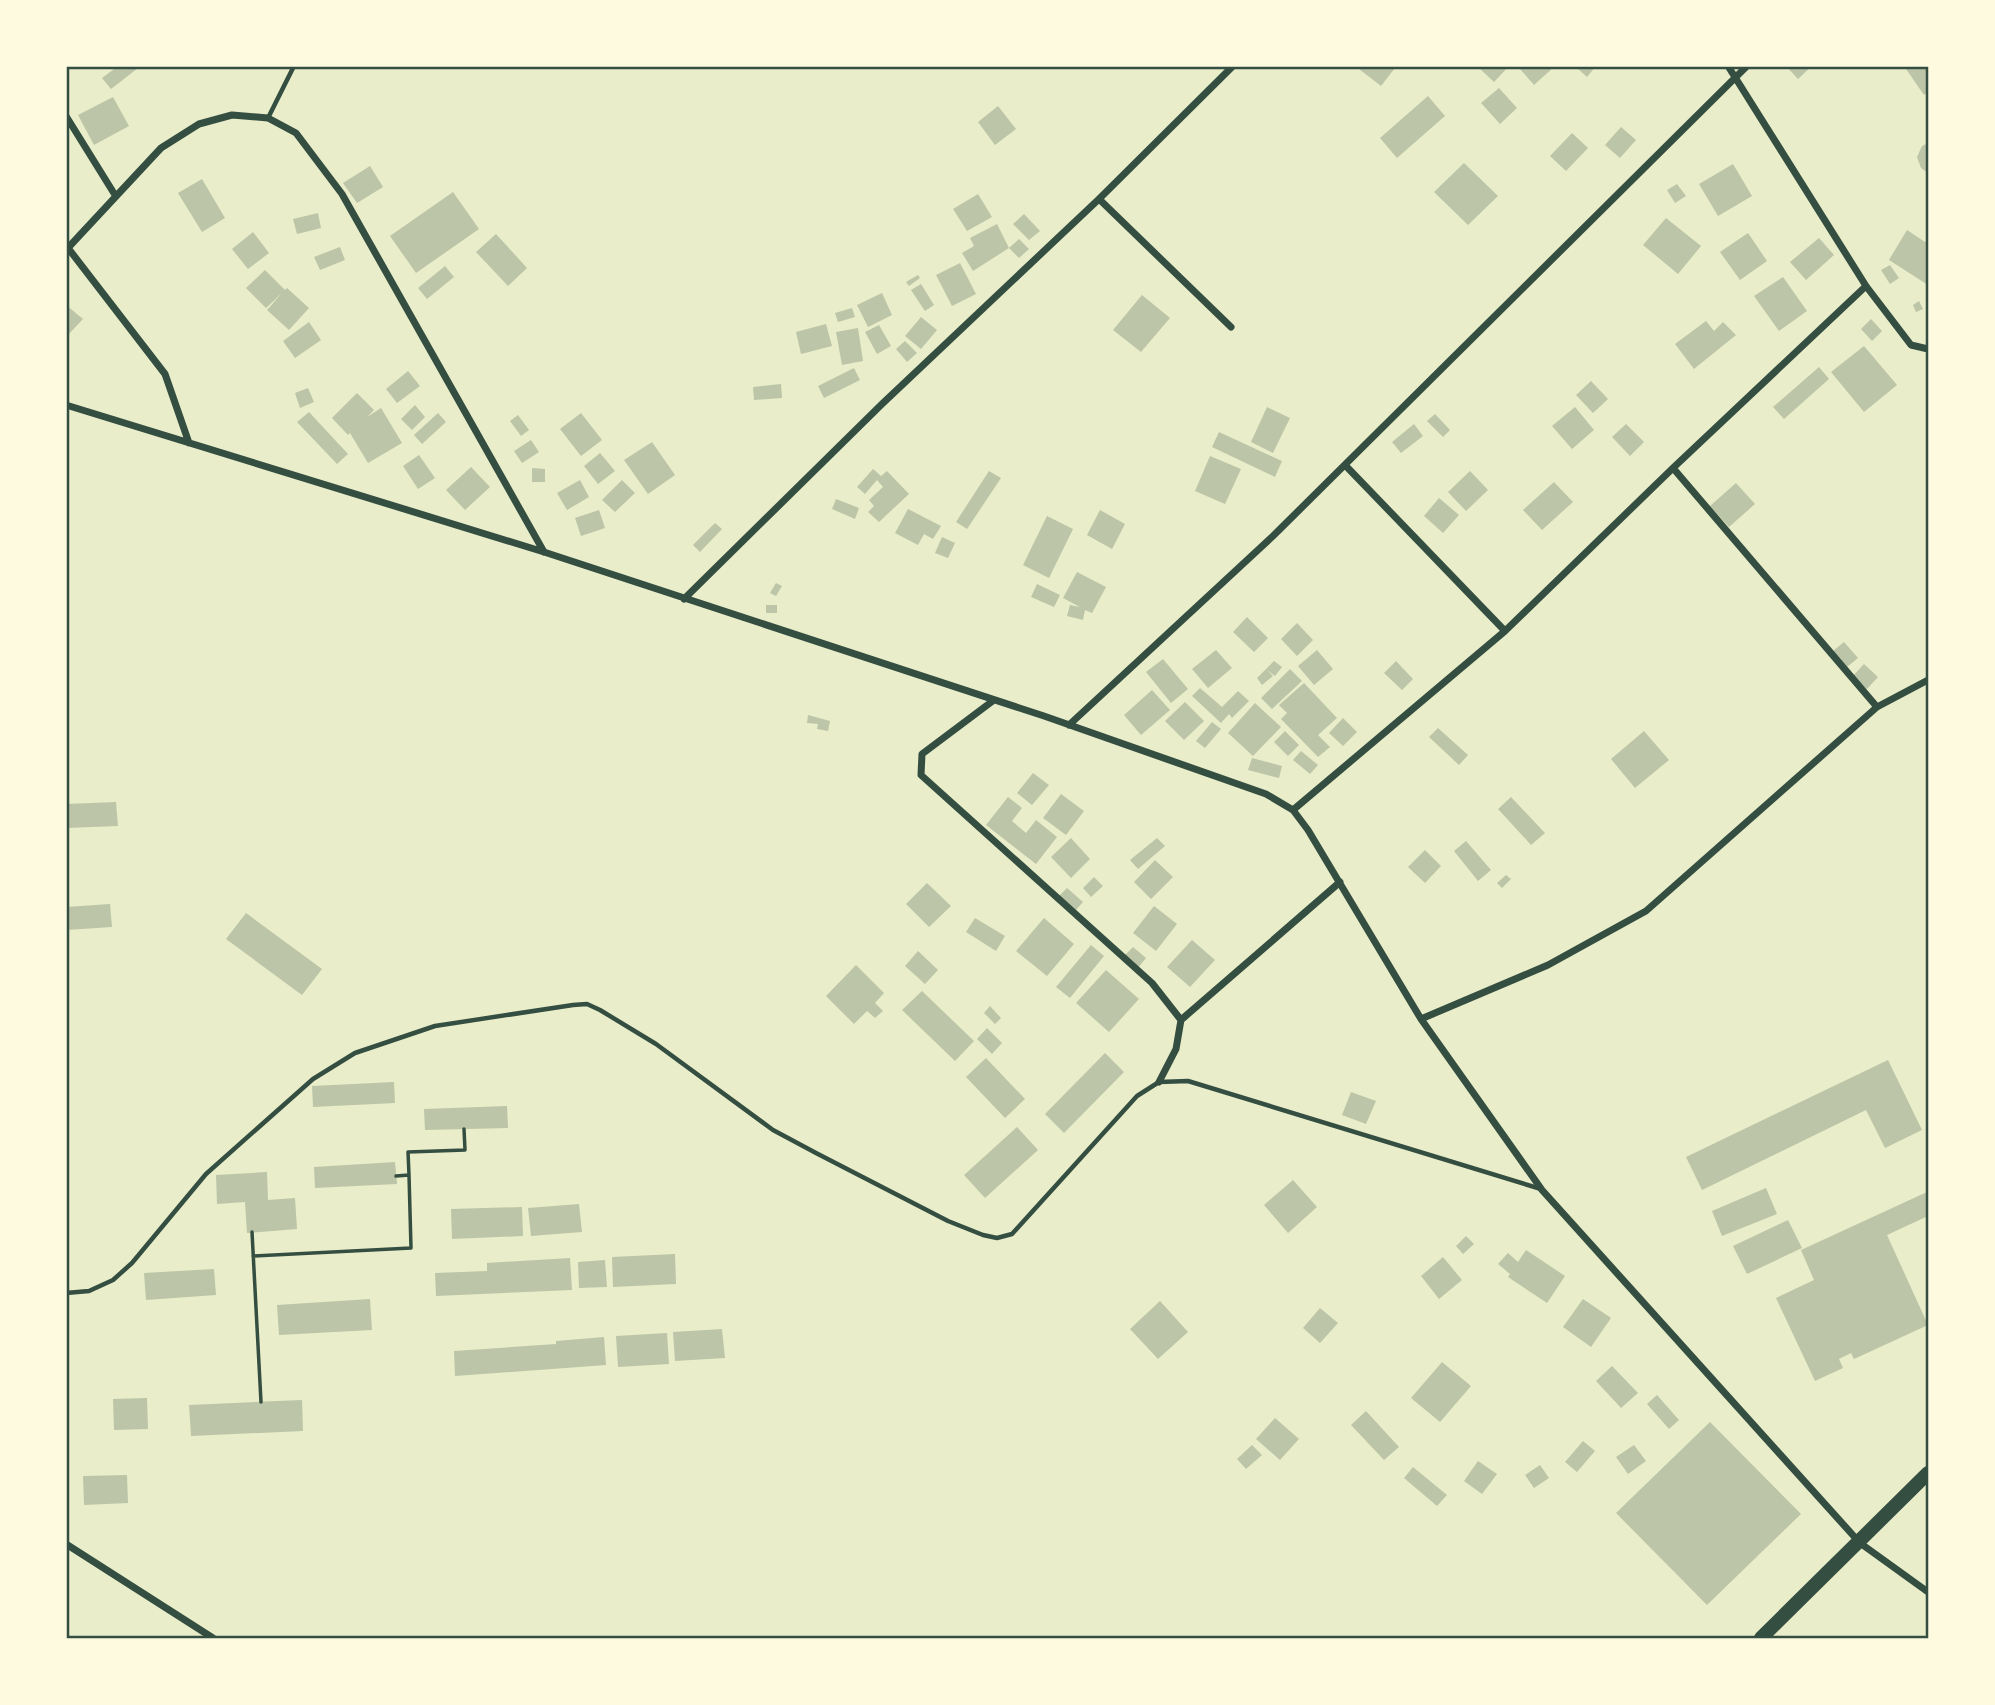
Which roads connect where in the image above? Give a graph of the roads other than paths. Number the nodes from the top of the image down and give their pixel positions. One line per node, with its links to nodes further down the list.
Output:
1 (294, 66): 7 (lane)
2 (1233, 66): 9 (street)
3 (1728, 66): 5 (street)
4 (1747, 66): 5 (street)
5 (1736, 78): 11 (street); 16 (street)
6 (66, 116): 8 (street)
7 (268, 118): 8 (street); 18 (street)
8 (115, 195): 10 (street)
9 (1099, 199): 12 (street); 19 (street)
10 (67, 249): 15 (street)
11 (1866, 286): 13 (street); 17 (street)
12 (1231, 327)
13 (1928, 349)
14 (66, 405): 15 (street)
15 (189, 443): 18 (street)
16 (1345, 465): 20 (street); 24 (street)
17 (1673, 468): 20 (street); 23 (street)
18 (544, 552): 19 (street)
19 (684, 599): 22 (street)
20 (1505, 631): 25 (street)
21 (1928, 680): 23 (street)
22 (994, 700): 24 (street); 28 (street)
23 (1877, 707): 27 (street)
24 (1069, 725): 25 (street)
25 (1293, 810): 26 (street)
26 (1340, 882): 27 (street); 28 (street)
27 (1421, 1019): 30 (street)
28 (1181, 1020): 29 (street)
29 (1159, 1082): 30 (lane); 31 (lane)
30 (1542, 1190): 33 (street)
31 (66, 1293)
32 (1928, 1473): 33 (main road)
33 (1860, 1543): 35 (street); 37 (main road)
34 (66, 1544): 36 (street)
35 (1928, 1592)
36 (211, 1638)
37 (1760, 1639)

